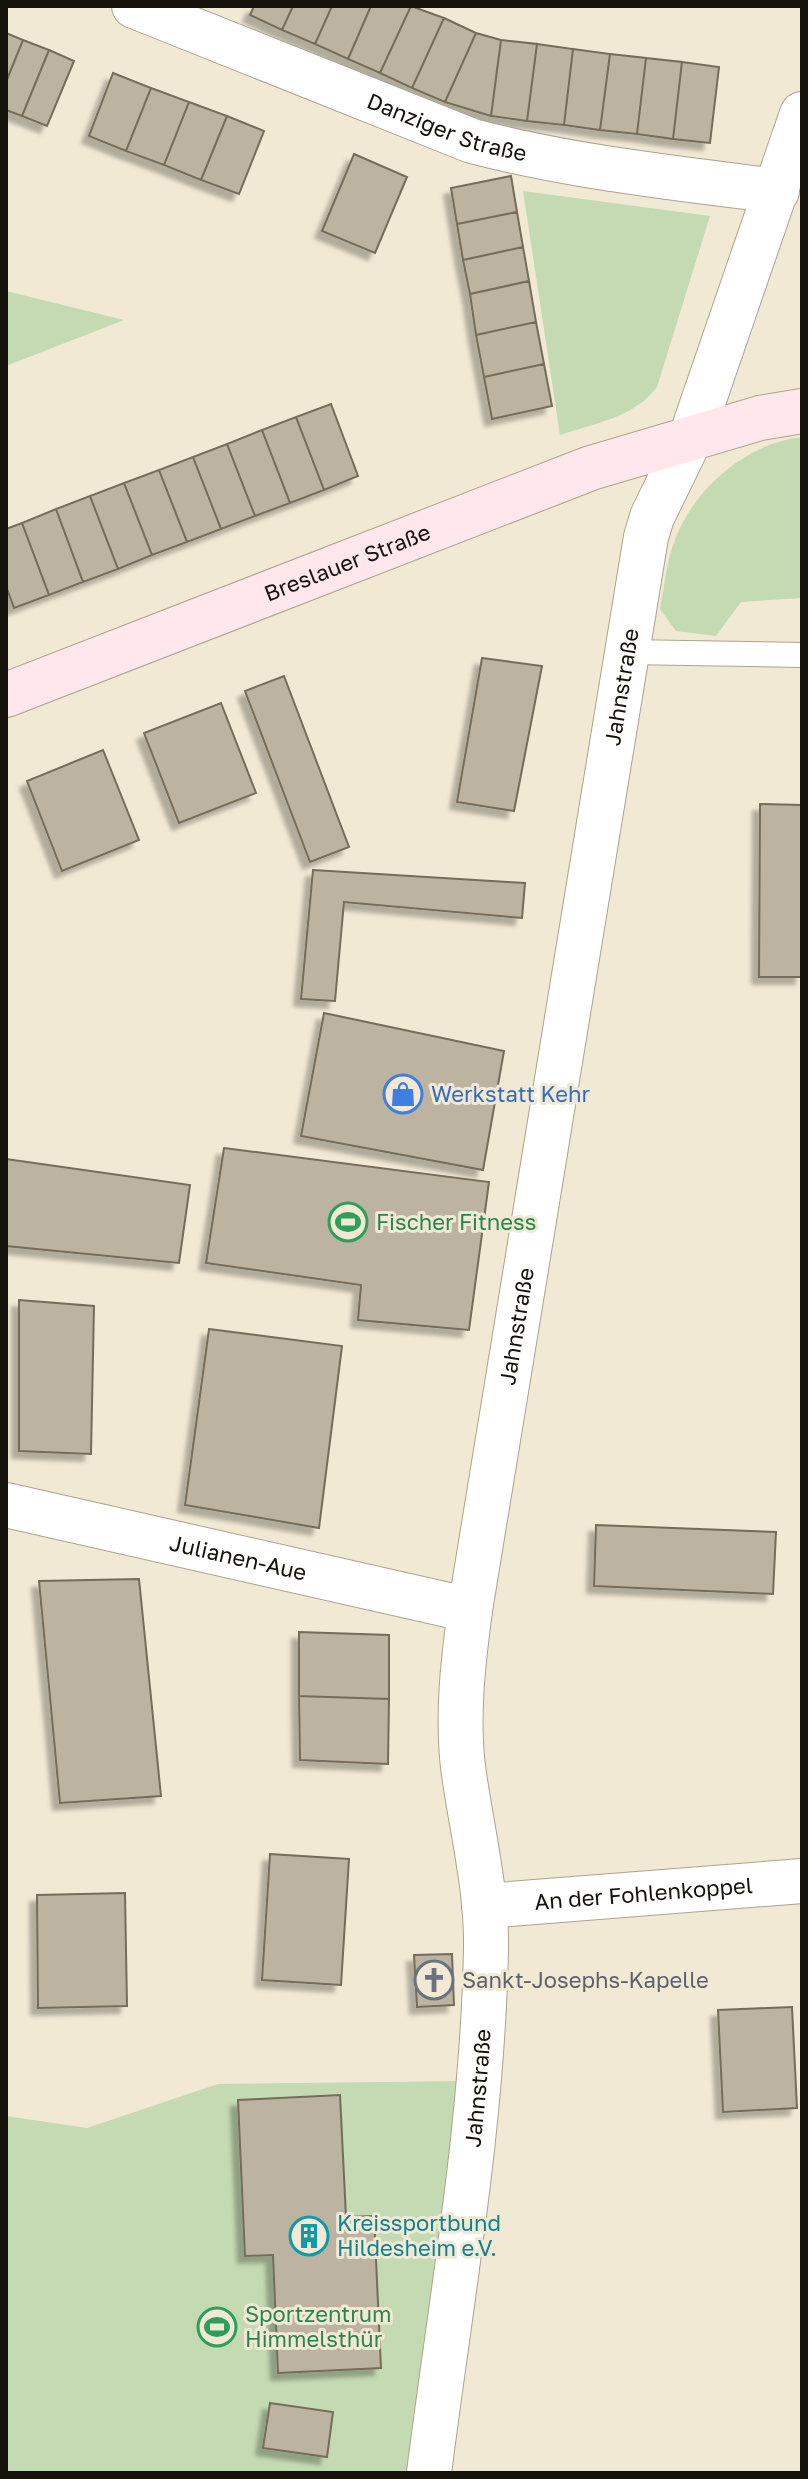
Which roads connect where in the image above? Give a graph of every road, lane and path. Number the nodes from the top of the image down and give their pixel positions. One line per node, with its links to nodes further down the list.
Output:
1 (134, 6): 3 (street, Danziger Straße)
2 (802, 114): 3 (street, Jahnstraße)
3 (777, 191): 5 (street, Jahnstraße)
4 (802, 411): 5 (street, Breslauer Straße)
5 (691, 437): 6 (street, Jahnstraße); 8 (street, Breslauer Straße)
6 (626, 652): 7 (lane); 10 (street, Jahnstraße)
7 (802, 655)
8 (6, 695)
9 (6, 1505): 10 (street, Julianen-Aue)
10 (470, 1610): 12 (street, Jahnstraße)
11 (802, 1881): 12 (street, An der Fohlenkoppel)
12 (484, 1906): 13 (street, Jahnstraße)
13 (429, 2473)

